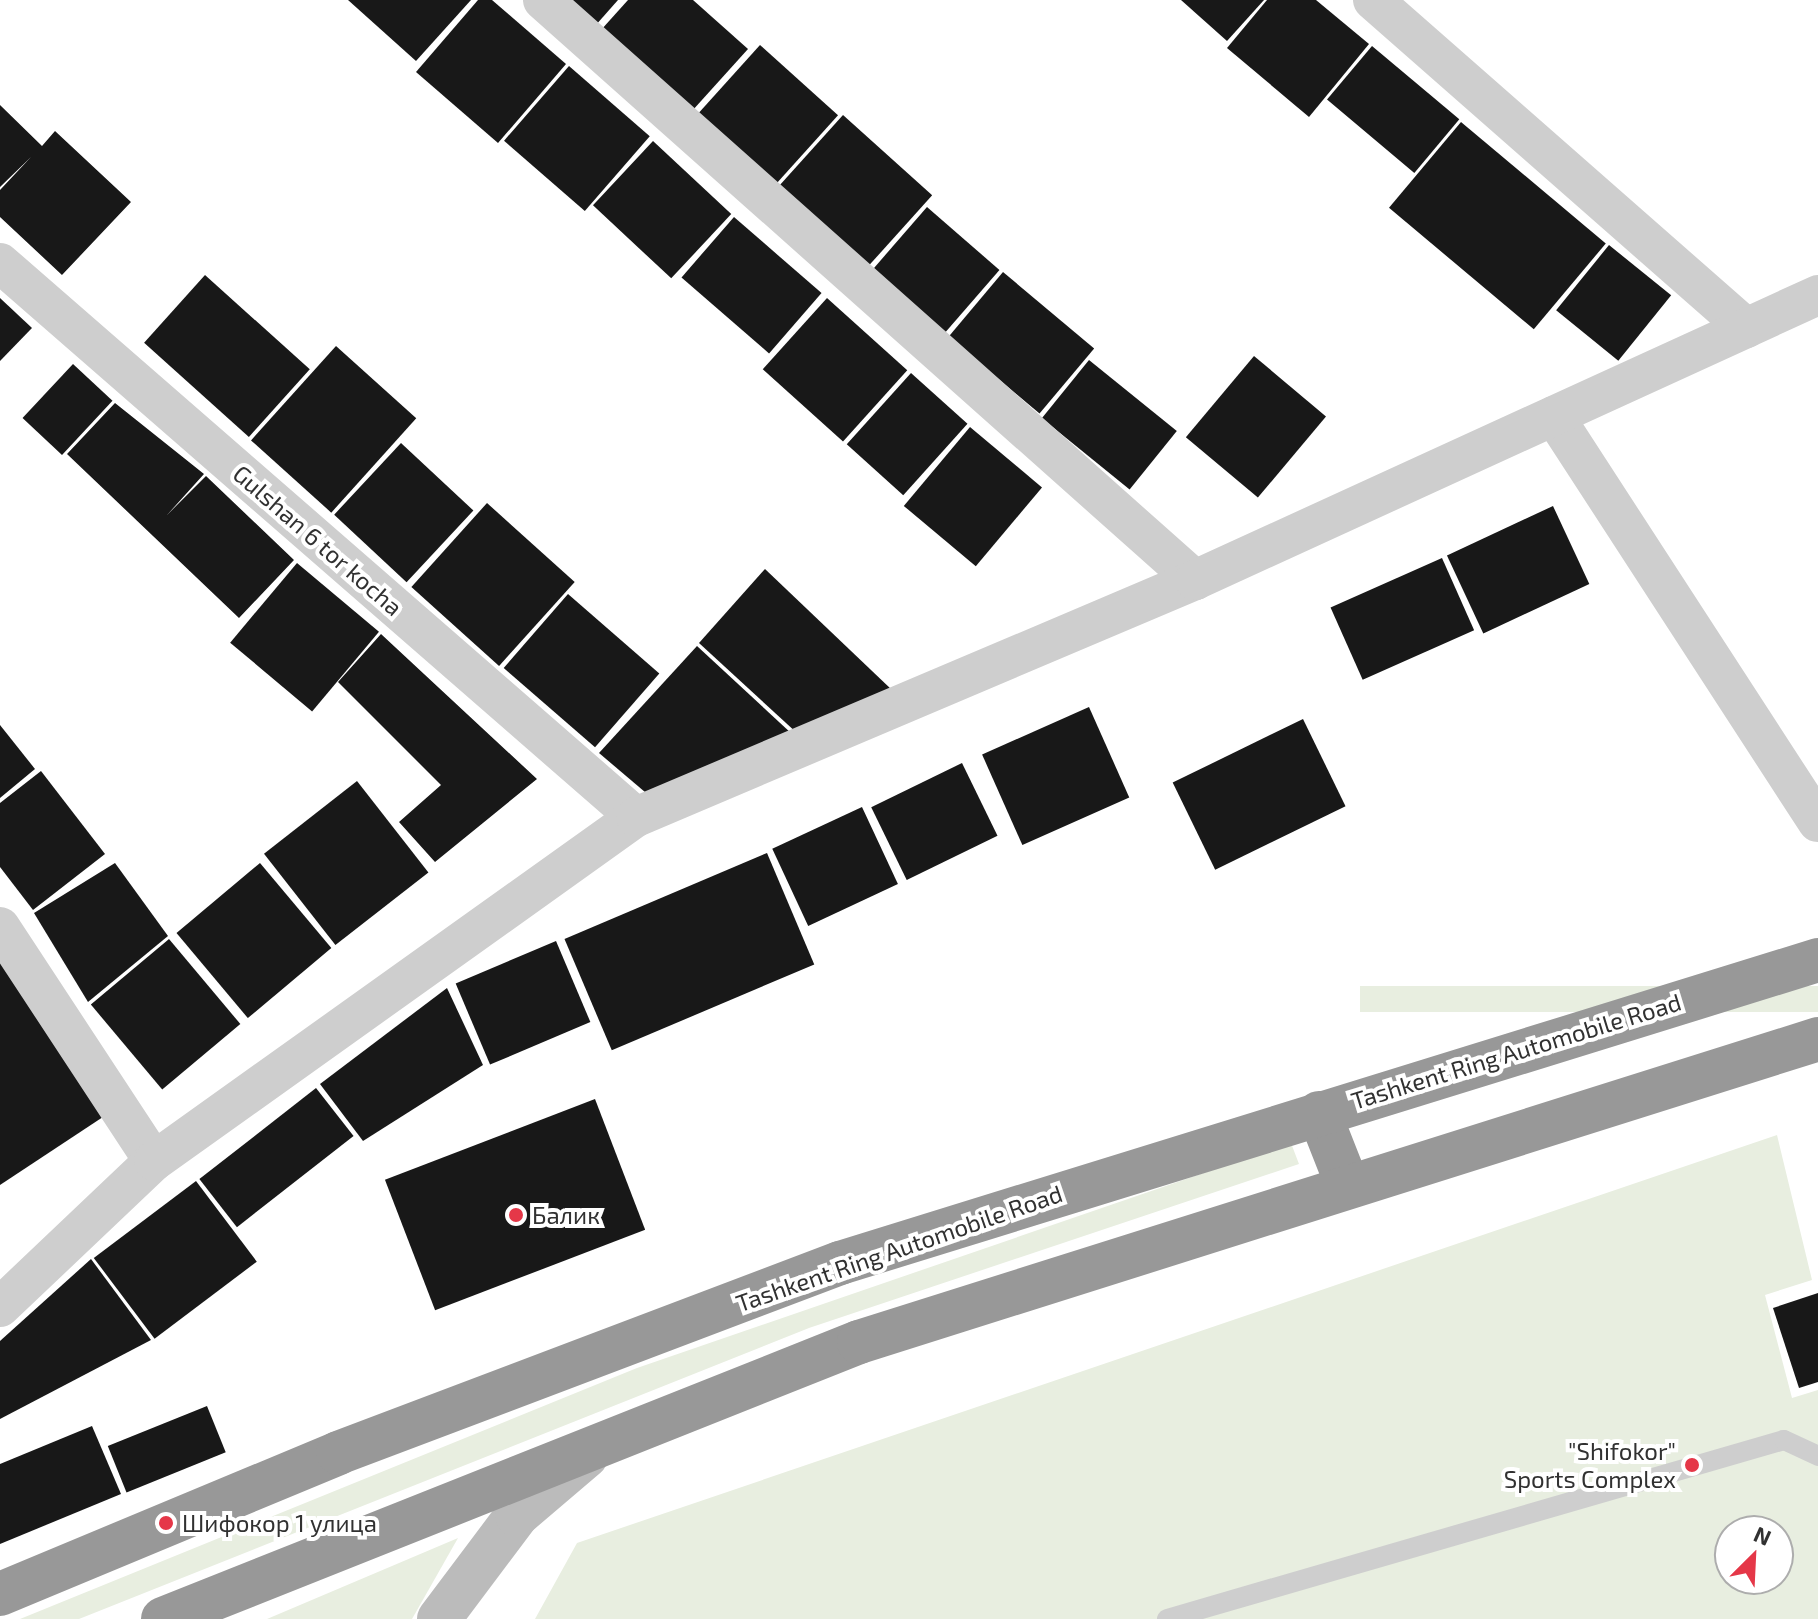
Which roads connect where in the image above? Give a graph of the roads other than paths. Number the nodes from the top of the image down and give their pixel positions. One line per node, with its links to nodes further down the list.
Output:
1 (543, 0): 7 (street)
2 (1373, 0): 5 (street)
3 (0, 263): 8 (street, Gulshan 6 tor kocha)
4 (1818, 295): 5 (street)
5 (1747, 328): 6 (street)
6 (1554, 416): 7 (street); 9 (street)
7 (1195, 580): 8 (street)
8 (636, 817): 14 (street)
9 (1818, 822)
10 (0, 927): 14 (street)
11 (1818, 960): 13 (highway, Tashkent Ring Automobile Road)
12 (1818, 1039): 15 (highway)
13 (1319, 1113): 15 (highway); 19 (highway, Tashkent Ring Automobile Road)
14 (154, 1161): 16 (street)
15 (1347, 1184): 17 (highway)
16 (3, 1296)
17 (627, 1429): 20 (highway); 21 (main road)
18 (1818, 1456): 22 (lane)
19 (0, 1594)
20 (163, 1619)
21 (439, 1619)
22 (1167, 1619)

